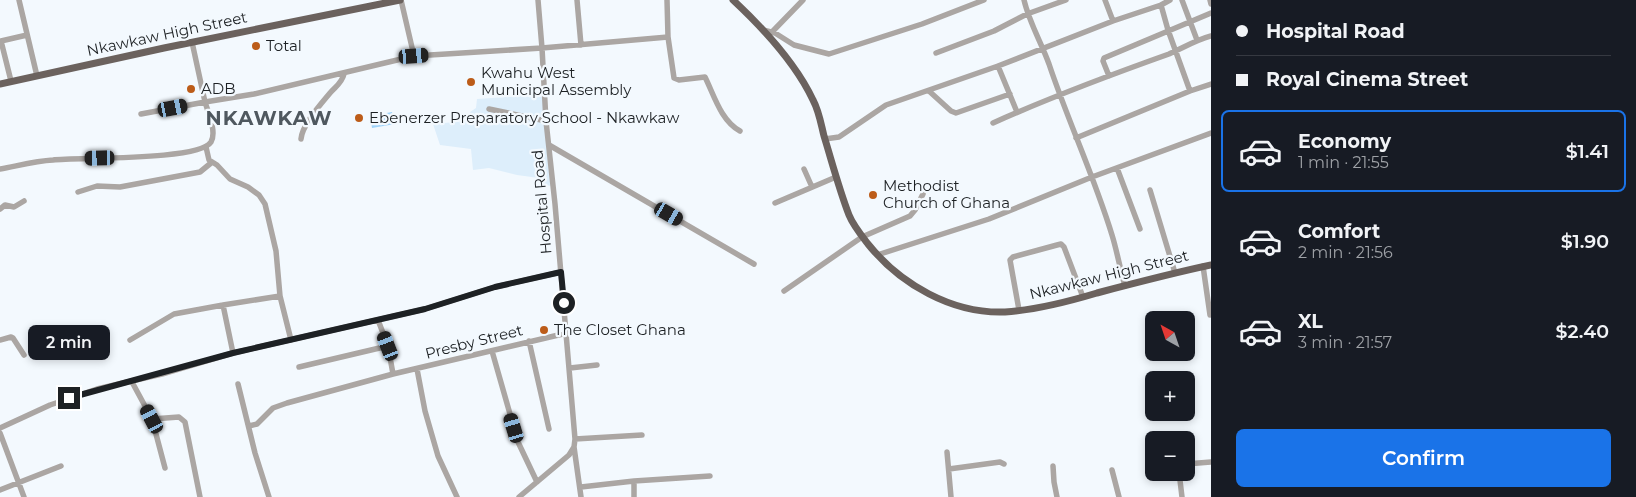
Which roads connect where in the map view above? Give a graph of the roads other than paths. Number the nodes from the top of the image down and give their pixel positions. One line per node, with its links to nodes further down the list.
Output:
1 (19, 0): 24 (street)
2 (401, 0): 28 (main road, Nkawkaw High Street); 34 (street)
3 (538, 0): 30 (street, Hospital Road)
4 (577, 0): 29 (street)
5 (667, 0): 26 (street)
6 (733, 0): 21 (main road, Nkawkaw High Street)
7 (803, 0): 23 (street)
8 (984, 0): 23 (street)
9 (1024, 0): 18 (street)
10 (1066, 0): 18 (street)
11 (1105, 0): 19 (street)
12 (1170, 0): 16 (street)
13 (1182, 0): 20 (street)
14 (1210, 0): 15 (street)
15 (1211, 4)
16 (1161, 5): 19 (street); 22 (street)
17 (1211, 13): 20 (street)
18 (1027, 14): 31 (street); 33 (street)
19 (1113, 21): 31 (street)
20 (1190, 22): 22 (street); 27 (street)
21 (763, 30): 23 (street); 56 (main road, Nkawkaw High Street)
22 (1168, 30): 32 (street); 38 (street)
23 (772, 32)
24 (27, 36): 37 (street); 39 (street)
25 (1211, 36): 27 (street)
26 (668, 37): 29 (street); 52 (street)
27 (1197, 40): 32 (street)
28 (192, 42): 37 (main road, Nkawkaw High Street); 46 (street)
29 (581, 45): 30 (street)
30 (542, 48): 34 (street); 50 (street, Hospital Road)
31 (1043, 48): 35 (street); 45 (street)
32 (1176, 51): 38 (street); 43 (street)
33 (936, 54)
34 (414, 56): 36 (street)
35 (998, 66): 42 (street); 44 (street)
36 (344, 74): 46 (street); 55 (street)
37 (37, 76): 39 (main road, Nkawkaw High Street)
38 (1109, 76): 45 (street)
39 (11, 81): 40 (main road, Nkawkaw High Street)
40 (0, 84)
41 (1211, 84): 43 (street)
42 (929, 91): 44 (street); 56 (street)
43 (1190, 91): 54 (street)
44 (1010, 94): 48 (street)
45 (1059, 95): 48 (street); 54 (street)
46 (205, 102): 49 (street); 58 (street)
47 (489, 110): 50 (street)
48 (1017, 112): 51 (street)
49 (140, 114)
50 (546, 121): 57 (street, Hospital Road)
51 (994, 123)
52 (740, 131)
53 (1211, 133): 60 (street)
54 (1076, 138): 64 (street)
55 (300, 139)
56 (825, 139): 63 (main road, Nkawkaw High Street)
57 (549, 145): 75 (street); 78 (street, Hospital Road)
58 (206, 147): 59 (street); 61 (street)
59 (211, 163): 67 (street); 82 (street)
60 (1116, 168): 64 (street); 72 (street)
61 (0, 169)
62 (804, 169): 65 (street)
63 (836, 177): 65 (street); 73 (main road, Nkawkaw High Street)
64 (1092, 177): 74 (street); 80 (street)
65 (812, 187): 70 (street)
66 (1150, 190): 79 (street)
67 (78, 192)
68 (923, 194): 73 (street)
69 (24, 201): 71 (street)
70 (775, 203)
71 (0, 209)
72 (1140, 229)
73 (862, 237): 74 (main road, Nkawkaw High Street); 81 (street)
74 (877, 254): 85 (main road, Nkawkaw High Street)
75 (754, 264)
76 (1211, 265): 77 (main road, Nkawkaw High Street)
77 (1202, 266): 79 (main road, Nkawkaw High Street); 86 (street)
78 (561, 272): 87 (street); 88 (street, Hospital Road)
79 (1175, 273): 80 (main road, Nkawkaw High Street)
80 (1125, 286): 83 (main road, Nkawkaw High Street)
81 (784, 291)
82 (280, 296): 84 (street); 91 (street)
83 (1083, 297): 85 (main road, Nkawkaw High Street); 85 (street)
84 (223, 305): 90 (street); 95 (street)
85 (1019, 310)
86 (1210, 315)
87 (378, 320): 91 (street); 93 (street)
88 (567, 333): 92 (street, Presby Street); 99 (street, Hospital Road)
89 (0, 340): 96 (street)
90 (130, 340)
91 (291, 340): 95 (street)
92 (529, 341): 94 (street, Presby Street); 107 (street)
93 (388, 346): 98 (street); 101 (street)
94 (492, 351): 100 (street, Presby Street); 125 (street)
95 (233, 353): 102 (street)
96 (24, 355)
97 (596, 365): 99 (street)
98 (298, 367)
99 (570, 368): 110 (street, Hospital Road)
100 (417, 369): 101 (street, Presby Street); 131 (street)
101 (393, 374): 105 (street, Presby Street)
102 (132, 382): 104 (street); 106 (street)
103 (238, 384): 105 (street)
104 (152, 419): 118 (street); 129 (street)
105 (249, 426): 130 (street)
106 (0, 428)
107 (549, 429)
108 (0, 433): 124 (street)
109 (642, 435): 110 (street)
110 (575, 439): 111 (street, Hospital Road)
111 (574, 447): 125 (street); 126 (street, Hospital Road)
112 (946, 452): 119 (street)
113 (1211, 462): 114 (street)
114 (1195, 463)
115 (1004, 464): 119 (street)
116 (61, 466): 124 (street)
117 (1053, 466): 136 (street)
118 (165, 468)
119 (949, 469): 135 (street)
120 (1112, 470): 137 (street)
121 (710, 476): 122 (street)
122 (634, 481): 126 (street); 134 (street)
123 (1180, 481): 138 (street)
124 (18, 482): 127 (street); 128 (street)
125 (537, 482): 132 (street)
126 (580, 487): 133 (street, Hospital Road)
127 (0, 490)
128 (24, 497)
129 (200, 497)
130 (269, 497)
131 (457, 497)
132 (520, 497)
133 (581, 497)
134 (634, 497)
135 (951, 497)
136 (1058, 497)
137 (1119, 497)
138 (1182, 497)

